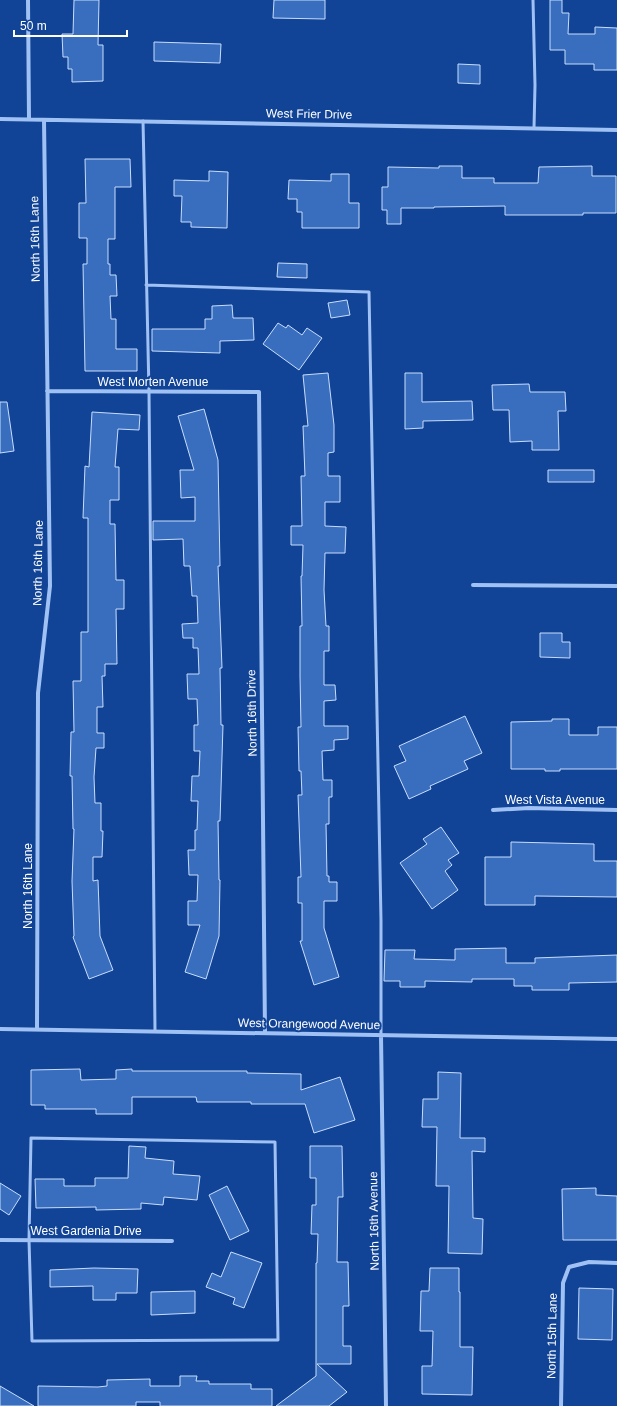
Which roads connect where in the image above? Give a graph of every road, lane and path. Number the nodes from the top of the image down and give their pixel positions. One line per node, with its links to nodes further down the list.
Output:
1 (28, 0): 4 (street)
2 (533, 0): 7 (lane)
3 (0, 119): 4 (street, West Frier Drive)
4 (29, 119): 5 (street, West Frier Drive)
5 (44, 120): 6 (street, West Frier Drive); 10 (street, North 16th Lane)
6 (143, 121): 7 (street, West Frier Drive); 9 (lane)
7 (534, 128): 8 (street, West Frier Drive)
8 (617, 130)
9 (146, 285): 11 (lane); 21 (lane)
10 (48, 391): 11 (street, West Morten Avenue); 18 (street, North 16th Lane)
11 (150, 392): 12 (street, West Morten Avenue); 19 (lane)
12 (259, 392): 20 (street, North 16th Drive)
13 (473, 584): 14 (street)
14 (617, 586)
15 (493, 810): 16 (street, West Vista Avenue)
16 (617, 810)
17 (0, 1029): 18 (street, West Orangewood Avenue)
18 (37, 1029): 19 (street, West Orangewood Avenue)
19 (155, 1031): 20 (street, West Orangewood Avenue)
20 (265, 1033): 21 (street, West Orangewood Avenue)
21 (381, 1035): 22 (street, West Orangewood Avenue); 27 (street, North 16th Avenue)
22 (617, 1039)
23 (0, 1240): 24 (street, West Gardenia Drive)
24 (29, 1240): 24 (lane); 25 (street, West Gardenia Drive)
25 (172, 1241)
26 (617, 1263): 28 (street, North 15th Lane)
27 (386, 1406)
28 (561, 1406)

